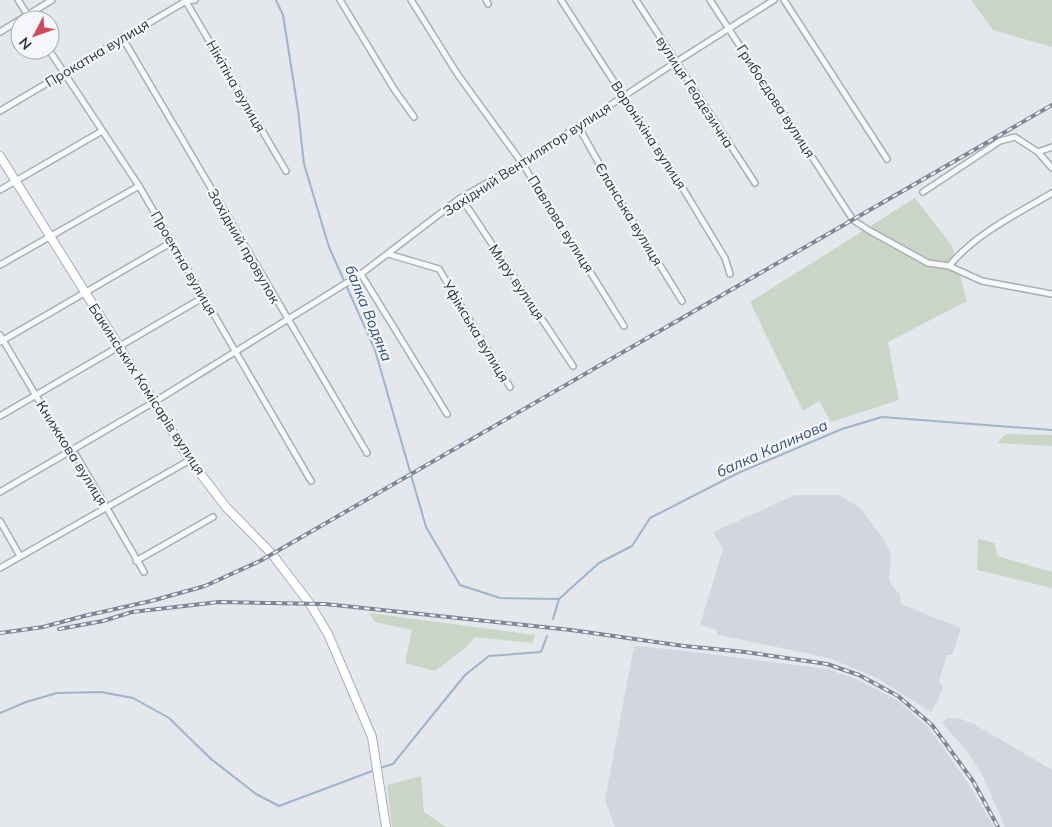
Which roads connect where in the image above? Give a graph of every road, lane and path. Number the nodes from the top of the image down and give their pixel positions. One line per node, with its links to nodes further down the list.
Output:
1 (52, 0): 11 (street)
2 (186, 0): 3 (street, Прокатна вулиця); 13 (street, Прокатна вулиця); 28 (street, Нікітіна вулиця)
3 (195, 0)
4 (340, 0): 19 (street)
5 (411, 0): 26 (street, Павлова вулиця)
6 (560, 0): 17 (street, Вороніхіна вулиця)
7 (636, 0): 15 (street, вулиця Геодезична)
8 (710, 0): 12 (street, Грибоєдова вулиця)
9 (774, 0): 12 (street, Західний Вентилятор вулиця)
10 (784, 0): 25 (street)
11 (38, 10)
12 (729, 28): 15 (street, Західний Вентилятор вулиця); 40 (street, Грибоєдова вулиця)
13 (122, 37): 16 (street, Прокатна вулиця); 47 (street, Західний провулок)
14 (56, 60): 16 (street, Проектна вулиця)
15 (676, 62): 17 (street, Західний Вентилятор вулиця); 30 (street, вулиця Геодезична)
16 (64, 73): 18 (street, Прокатна вулиця); 21 (street, Проектна вулиця)
17 (624, 96): 20 (street, Західний Вентилятор вулиця); 42 (street, Вороніхіна вулиця)
18 (0, 111)
19 (414, 117)
20 (578, 126): 26 (street, Західний Вентилятор вулиця); 46 (street, Єланська вулиця)
21 (102, 132): 29 (street); 31 (street, Проектна вулиця)
22 (1052, 147): 23 (street)
23 (1038, 152): 27 (street); 33 (street)
24 (0, 156): 29 (street, Бакинських Комісарів вулиця)
25 (888, 159)
26 (522, 163): 35 (street, Західний Вентилятор вулиця); 48 (street, Павлова вулиця)
27 (1052, 168)
28 (286, 171)
29 (15, 181): 32 (street); 36 (street, Бакинських Комісарів вулиця)
30 (755, 183)
31 (139, 186): 36 (street); 37 (street, Проектна вулиця)
32 (0, 190)
33 (923, 192)
34 (1052, 193): 40 (street)
35 (459, 199): 38 (street, Західний Вентилятор вулиця); 52 (street, Миру вулиця)
36 (50, 236): 39 (street); 43 (street, Бакинських Комісарів вулиця)
37 (172, 242): 43 (street); 45 (street, Проектна вулиця)
38 (388, 254): 41 (street, Західний Вентилятор вулиця); 53 (street, Уфімська вулиця)
39 (0, 265)
40 (949, 266): 44 (street, Грибоєдова вулиця)
41 (360, 274): 47 (street, Західний Вентилятор вулиця); 56 (street)
42 (730, 274)
43 (86, 293): 49 (street); 50 (street, Бакинських Комісарів вулиця)
44 (1052, 294)
45 (204, 297): 50 (street); 51 (street, Проектна вулиця)
46 (682, 301)
47 (287, 319): 51 (street, Західний Вентилятор вулиця); 59 (street, Західний провулок)
48 (624, 326)
49 (1, 339): 54 (street, Книжкова вулиця)
50 (119, 347): 54 (street); 55 (street, Бакинських Комісарів вулиця)
51 (236, 351): 55 (street, Західний Вентилятор вулиця); 61 (street, Проектна вулиця)
52 (573, 366)
53 (510, 387)
54 (36, 396): 57 (street); 58 (street, Книжкова вулиця)
55 (154, 402): 58 (street, Західний Вентилятор вулиця); 60 (street, Бакинських Комісарів вулиця)
56 (448, 414)
57 (0, 416)
58 (71, 451): 62 (street, Західний Вентилятор вулиця); 63 (street, Книжкова вулиця)
59 (367, 453)
60 (190, 460): 63 (street); 70 (street, Бакинських Комісарів вулиця)
61 (311, 481)
62 (0, 492)
63 (105, 507): 66 (street); 67 (street, Книжкова вулиця)
64 (213, 517): 67 (street)
65 (0, 521): 66 (street)
66 (20, 556): 68 (street)
67 (136, 561): 69 (street, Книжкова вулиця)
68 (0, 568)
69 (144, 572)
70 (386, 827)

